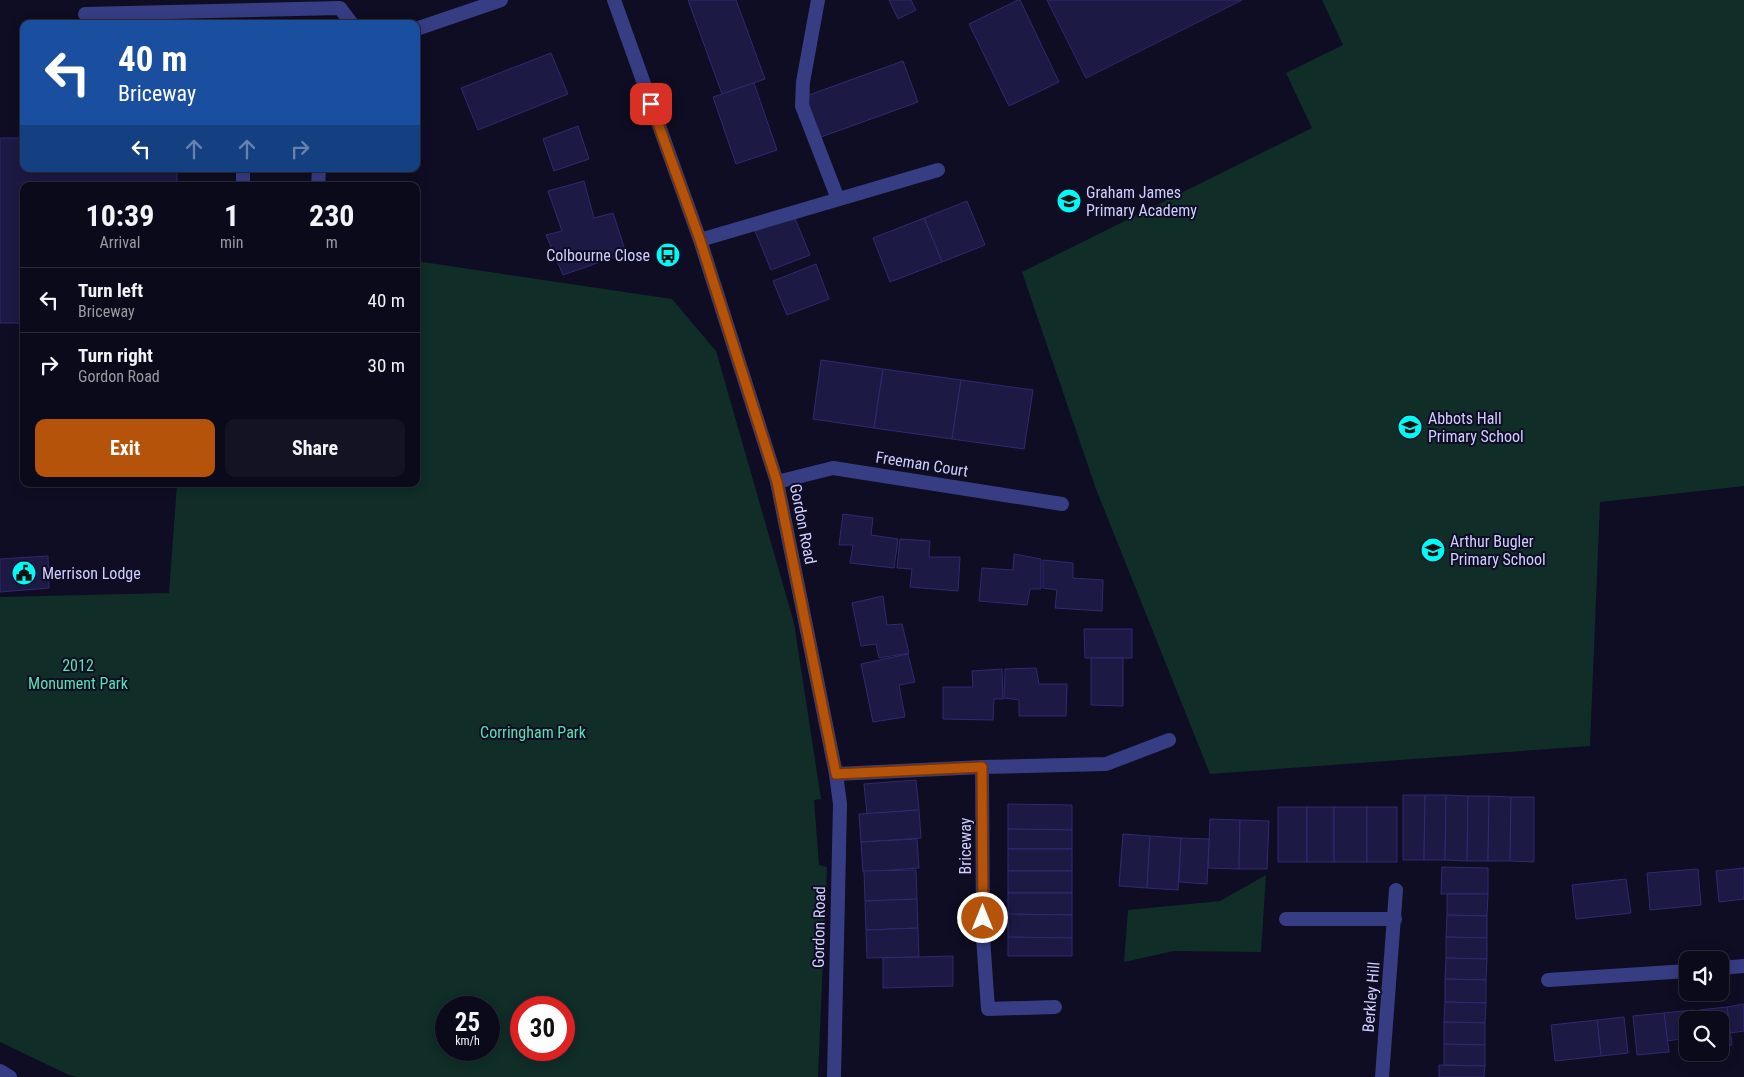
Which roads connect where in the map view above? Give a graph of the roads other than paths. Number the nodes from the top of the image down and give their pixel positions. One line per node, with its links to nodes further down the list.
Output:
1 (501, 0): 6 (street)
2 (614, 0): 9 (street, Gordon Road)
3 (818, 0): 8 (street)
4 (85, 14): 5 (street)
5 (349, 20)
6 (420, 28)
7 (938, 170): 8 (street)
8 (838, 199): 9 (street)
9 (700, 240): 10 (street, Gordon Road)
10 (777, 482): 11 (street, Freeman Court); 14 (street, Gordon Road)
11 (1062, 504)
12 (1169, 740): 13 (street)
13 (982, 767): 14 (street); 22 (street, Briceway)
14 (836, 774): 25 (street, Gordon Road)
15 (1396, 890): 17 (street, Berkley Hill)
16 (1286, 919): 17 (street)
17 (1395, 919): 26 (street, Berkley Hill)
18 (1744, 966): 19 (street)
19 (1729, 967)
20 (1679, 971): 21 (street)
21 (1548, 980)
22 (1055, 1007)
23 (0, 1072): 24 (street)
24 (10, 1077)
25 (834, 1077)
26 (1382, 1077)

